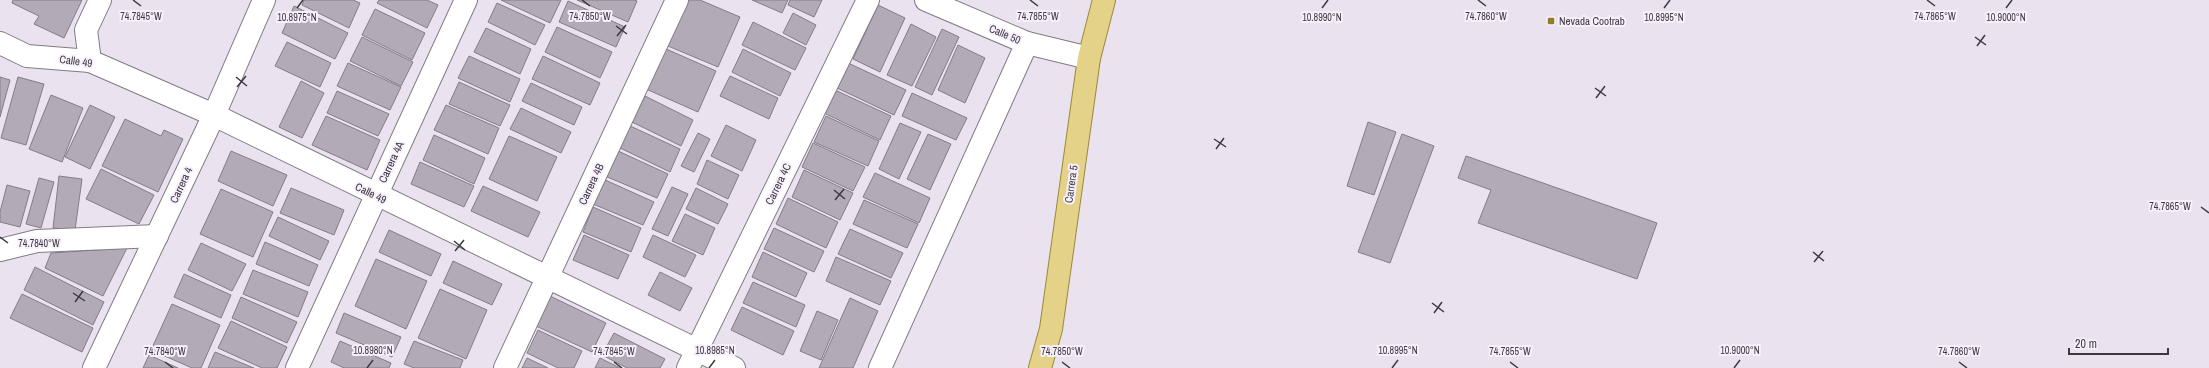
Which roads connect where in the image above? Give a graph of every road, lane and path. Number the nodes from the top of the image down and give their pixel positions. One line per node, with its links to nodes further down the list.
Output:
1 (100, 0): 11 (street)
2 (264, 0): 12 (street, Carrera 4)
3 (466, 0): 13 (street, Carrera 4A)
4 (677, 0): 16 (street, Carrera 4B)
5 (868, 0): 17 (street, Carrera 4C)
6 (926, 0): 9 (street, Calle 50)
7 (1104, 0): 10 (main road, Carrera 5)
8 (0, 43): 11 (street, Calle 49)
9 (1027, 43): 10 (street, Calle 50); 22 (street)
10 (1088, 58): 23 (main road, Carrera 5)
11 (90, 61): 12 (street, Calle 49)
12 (214, 115): 13 (street, Calle 49); 14 (street, Carrera 4)
13 (376, 196): 16 (street, Calle 49); 19 (street, Carrera 4A)
14 (157, 236): 15 (street); 18 (street, Carrera 4)
15 (0, 250)
16 (547, 278): 17 (street, Calle 49); 20 (street, Carrera 4B)
17 (692, 358): 21 (street, Calle 49)
18 (94, 368)
19 (297, 368)
20 (506, 368)
21 (734, 368)
22 (880, 368)
23 (1040, 368)

